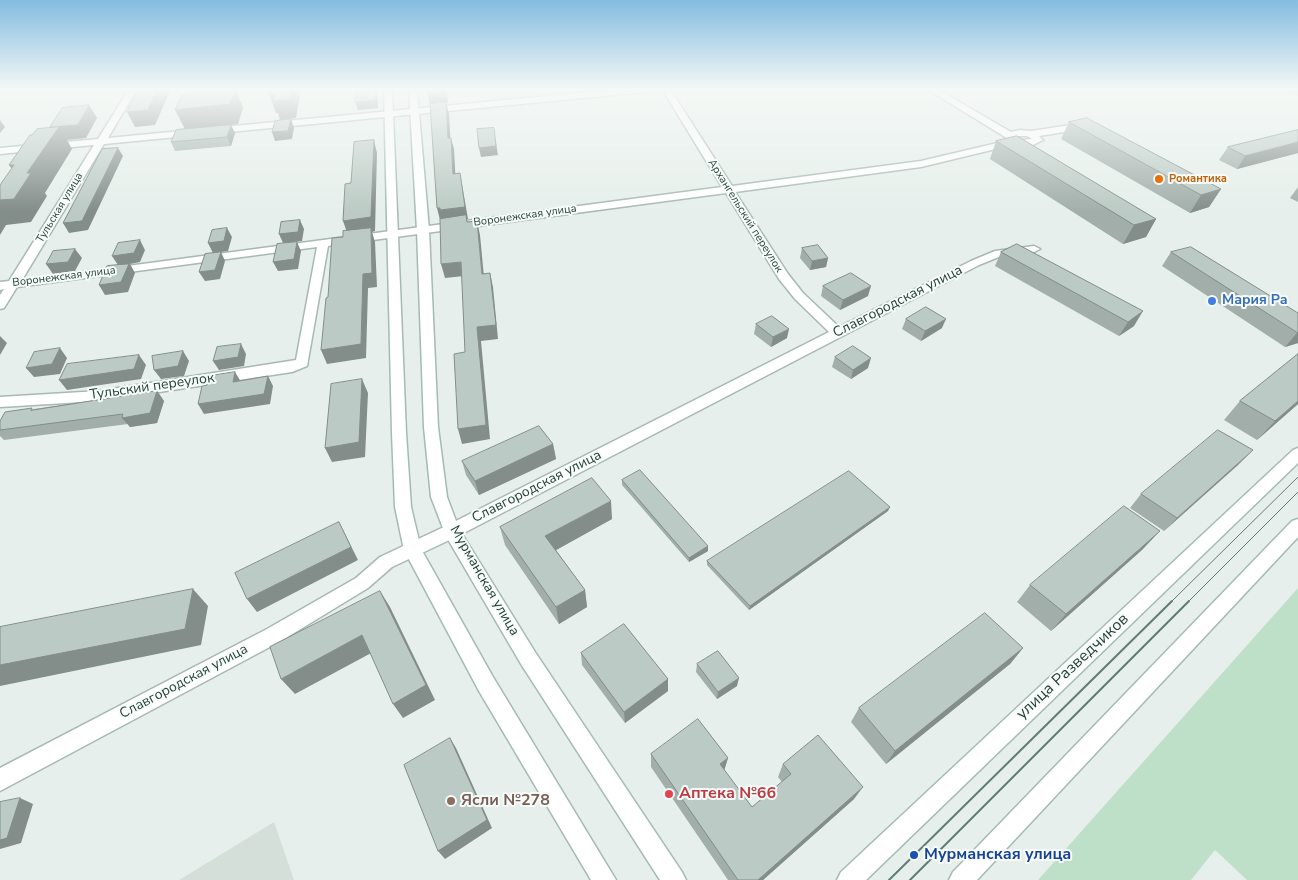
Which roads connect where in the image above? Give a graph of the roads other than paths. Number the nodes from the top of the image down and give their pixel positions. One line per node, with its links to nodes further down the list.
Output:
1 (108, 130): 9 (street, Тульская улица)
2 (209, 130): 9 (street)
3 (390, 130): 13 (street)
4 (415, 130): 12 (street, Мурманская улица)
5 (692, 130): 11 (street, Архангельский переулок)
6 (1000, 130): 8 (street)
7 (1062, 130): 8 (street, Воронежская улица)
8 (1015, 139): 11 (street, Воронежская улица)
9 (100, 141): 10 (street); 16 (street, Тульская улица)
10 (0, 151)
11 (729, 190): 12 (street, Воронежская улица); 19 (street, Архангельский переулок)
12 (423, 230): 13 (street, Воронежская улица); 23 (street, Мурманская улица)
13 (394, 234): 14 (street, Воронежская улица); 24 (street)
14 (323, 243): 16 (street, Воронежская улица); 20 (street, Тульский переулок)
15 (1034, 249): 19 (street, Славгородская улица)
16 (14, 284): 17 (street, Воронежская улица); 18 (street, Тульская улица)
17 (0, 286)
18 (0, 305)
19 (838, 333): 23 (street, Славгородская улица)
20 (0, 402)
21 (1298, 454): 28 (street, улица Разведчиков)
22 (1298, 526): 29 (street)
23 (452, 531): 24 (street, Славгородская улица); 27 (street, Мурманская улица)
24 (413, 550): 25 (street, Славгородская улица); 26 (street)
25 (0, 780)
26 (604, 880)
27 (674, 880)
28 (849, 880)
29 (961, 880)

